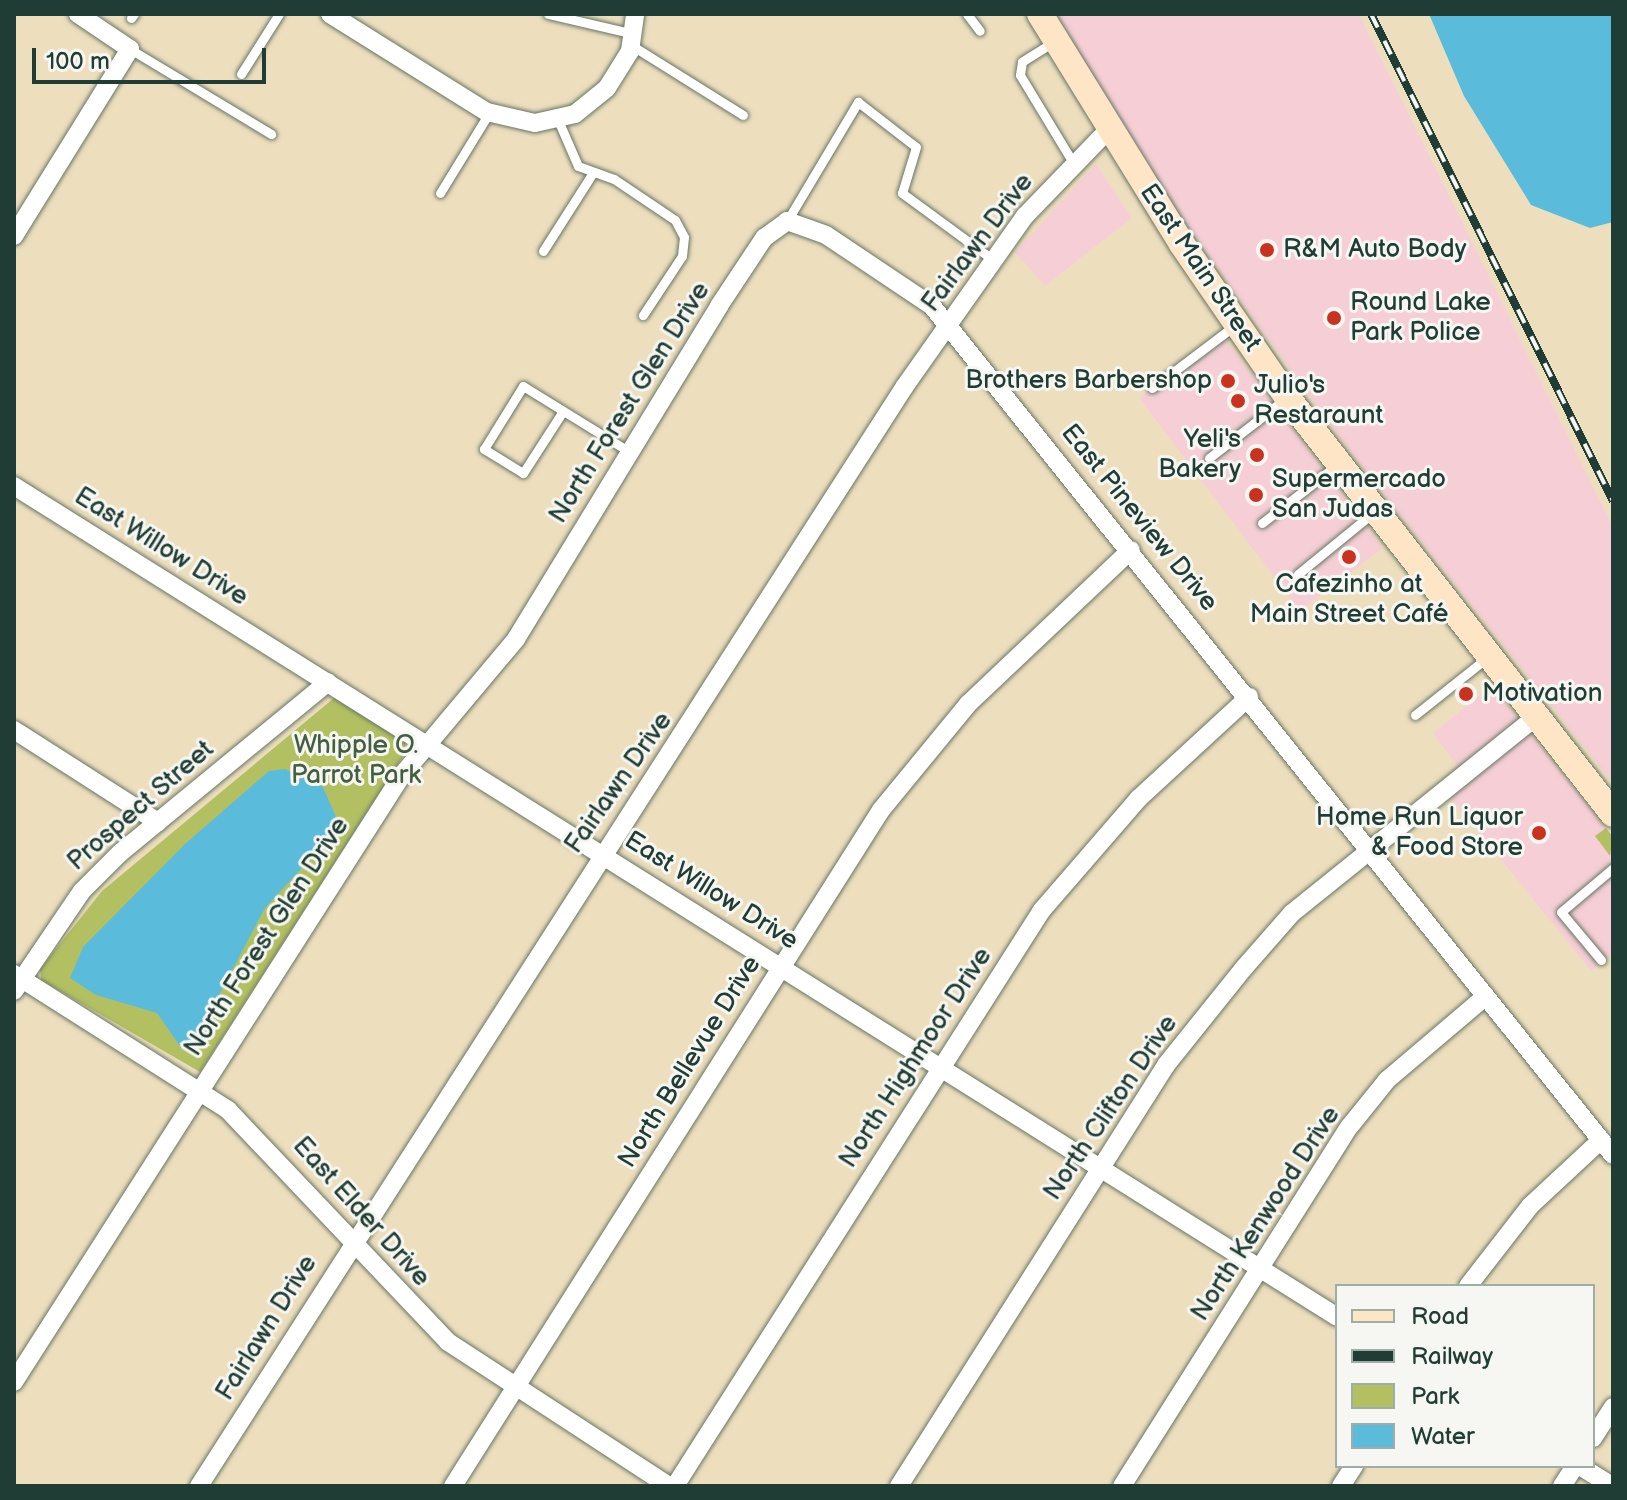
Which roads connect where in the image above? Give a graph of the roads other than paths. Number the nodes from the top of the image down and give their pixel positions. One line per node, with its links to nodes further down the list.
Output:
1 (78, 14): 11 (street)
2 (279, 14): 12 (lane)
3 (548, 14): 9 (lane)
4 (635, 14): 9 (street)
5 (967, 14): 8 (lane)
6 (1040, 14): 10 (main road, East Main Street)
7 (334, 15): 13 (street)
8 (980, 31)
9 (633, 39): 14 (lane); 15 (street)
10 (1055, 41): 16 (main road, East Main Street); 18 (lane)
11 (130, 49): 17 (lane); 22 (street)
12 (241, 74)
13 (489, 113): 15 (street); 20 (lane)
14 (743, 115)
15 (558, 120): 19 (lane)
16 (1108, 130): 18 (street, Fairlawn Drive); 27 (main road, East Main Street)
17 (271, 134)
18 (1074, 164): 24 (street, Fairlawn Drive)
19 (592, 174): 23 (lane); 25 (lane)
20 (440, 193)
21 (787, 221): 24 (lane); 26 (street, East Pineview Drive); 31 (street, North Forest Glen Drive)
22 (14, 236)
23 (543, 251)
24 (992, 259): 26 (street, Fairlawn Drive)
25 (643, 315)
26 (947, 324): 37 (street, East Pineview Drive); 49 (street, Fairlawn Drive)
27 (1236, 324): 28 (lane); 29 (main road, East Main Street)
28 (1152, 388)
29 (1287, 397): 32 (lane); 33 (main road, East Main Street)
30 (563, 411): 30 (lane); 31 (lane)
31 (630, 452): 45 (street, North Forest Glen Drive)
32 (1209, 458)
33 (1337, 465): 35 (main road, East Main Street); 36 (lane)
34 (14, 486): 40 (street, East Willow Drive)
35 (1374, 512): 38 (lane); 39 (main road, East Main Street)
36 (1262, 523)
37 (1131, 550): 41 (street, East Pineview Drive); 52 (street, North Bellevue Drive)
38 (1298, 574)
39 (1488, 657): 42 (lane); 43 (main road, East Main Street)
40 (328, 682): 45 (street, East Willow Drive); 47 (street, Prospect Street)
41 (1249, 697): 48 (street, East Pineview Drive); 55 (street, North Highmoor Drive)
42 (1415, 715)
43 (1536, 717): 46 (main road, East Main Street); 48 (street, North Clifton Drive)
44 (14, 730): 47 (street)
45 (425, 743): 49 (street, East Willow Drive); 56 (street, North Forest Glen Drive)
46 (1613, 814)
47 (158, 822): 53 (street, Prospect Street)
48 (1369, 851): 54 (street, East Pineview Drive); 59 (street, North Clifton Drive)
49 (601, 853): 52 (street, East Willow Drive); 60 (street, Fairlawn Drive)
50 (1613, 868): 51 (lane)
51 (1601, 960)
52 (781, 966): 55 (street, East Willow Drive); 65 (street, North Bellevue Drive)
53 (17, 981): 56 (street, East Elder Drive)
54 (1485, 997): 57 (street, East Pineview Drive); 61 (street, North Kenwood Drive)
55 (942, 1066): 59 (street, East Willow Drive); 73 (street, North Highmoor Drive)
56 (200, 1090): 60 (street, East Elder Drive); 64 (street, North Forest Glen Drive)
57 (1601, 1140): 58 (street, East Pineview Drive); 62 (street)
58 (1613, 1155)
59 (1102, 1166): 61 (street, East Willow Drive); 74 (street, North Clifton Drive)
60 (353, 1240): 65 (street, East Elder Drive); 71 (street, Fairlawn Drive)
61 (1261, 1270): 63 (street, East Willow Drive); 75 (street, North Kenwood Drive)
62 (1470, 1284)
63 (1335, 1316)
64 (14, 1382)
65 (515, 1388): 72 (street, North Bellevue Drive); 73 (street, East Elder Drive)
66 (1613, 1407): 67 (street)
67 (1595, 1435)
68 (1353, 1468): 76 (street)
69 (1576, 1468): 77 (street)
70 (1581, 1468): 78 (street)
71 (199, 1486)
72 (453, 1486)
73 (672, 1486)
74 (899, 1486)
75 (1122, 1486)
76 (1341, 1486)
77 (1562, 1486)
78 (1612, 1486)

